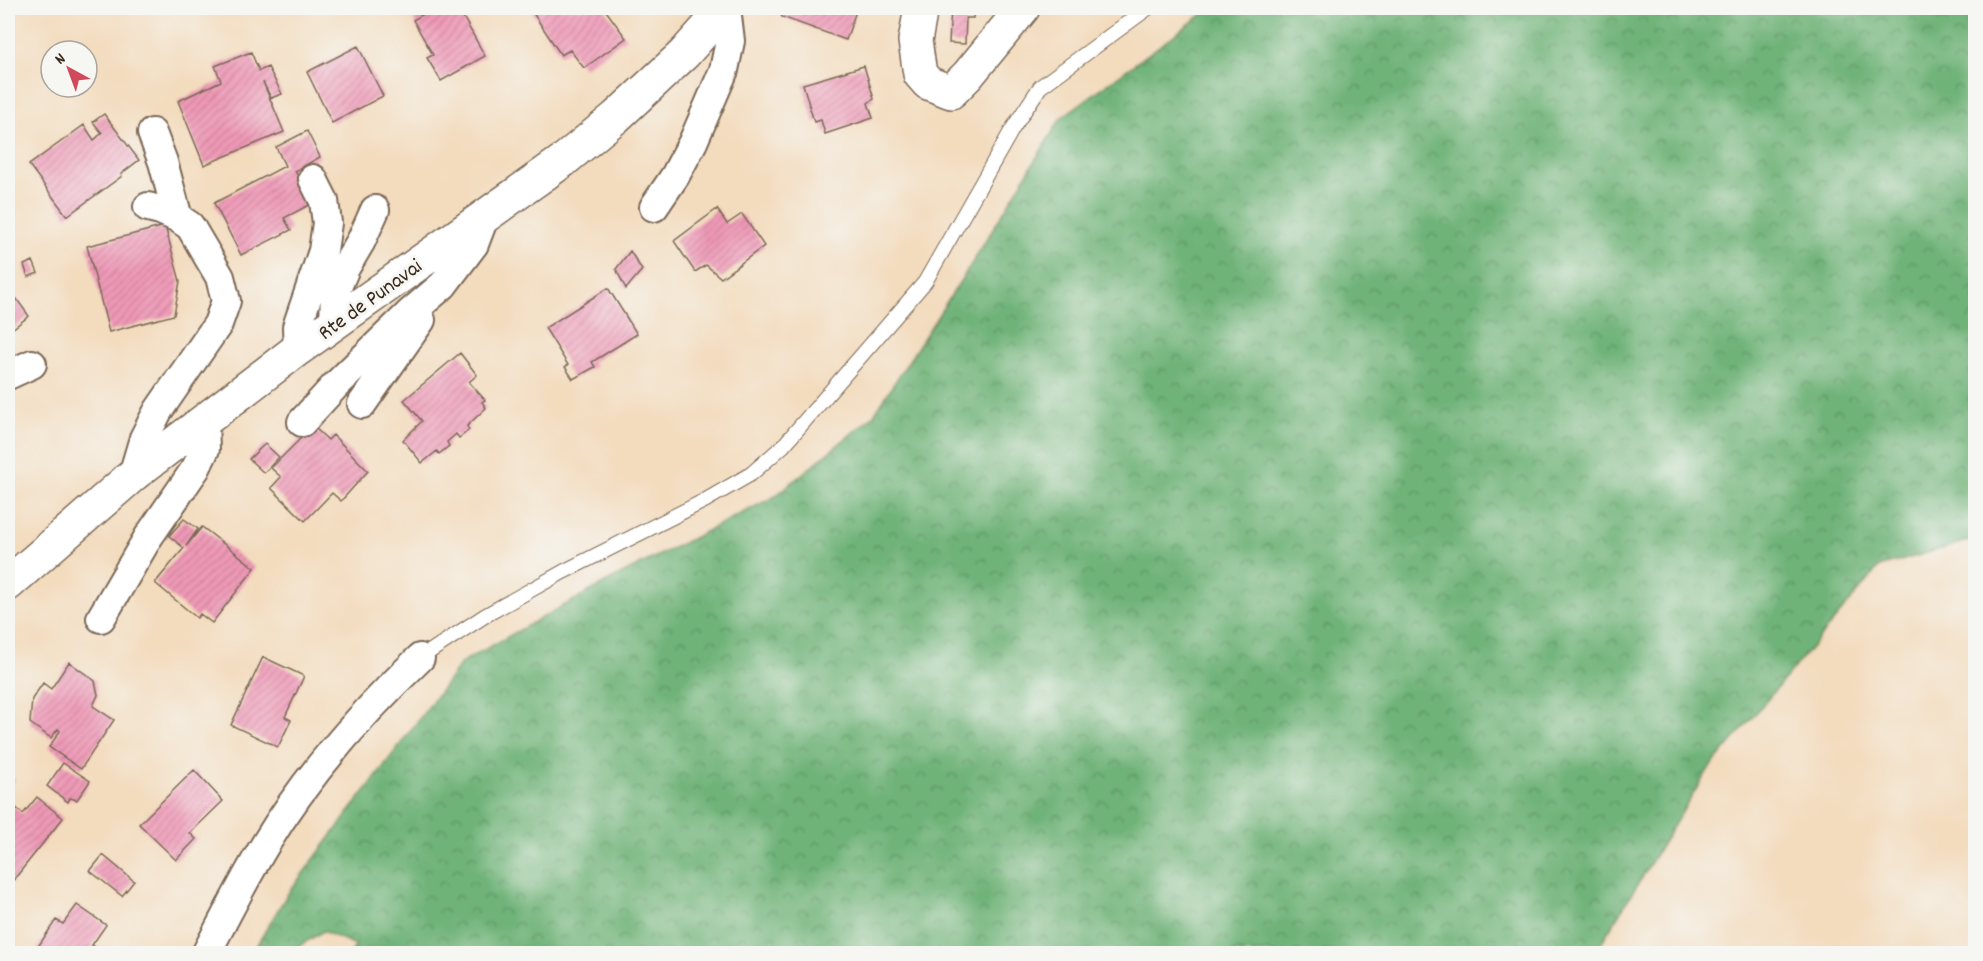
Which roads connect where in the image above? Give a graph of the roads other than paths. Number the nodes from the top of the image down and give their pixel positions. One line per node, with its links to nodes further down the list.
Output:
1 (725, 8): 8 (street); 10 (main road, Rte de Punavai)
2 (921, 8): 3 (main road)
3 (1023, 8)
4 (1148, 8): 21 (lane)
5 (152, 133): 11 (street)
6 (313, 179): 14 (street)
7 (148, 207): 11 (street)
8 (654, 207)
9 (375, 210): 13 (street)
10 (485, 215): 12 (street); 13 (main road, Rte de Punavai)
11 (178, 218): 18 (street)
12 (443, 285): 15 (street); 17 (street)
13 (334, 324): 14 (main road, Rte de Punavai)
14 (298, 349): 16 (main road, Rte de Punavai)
15 (362, 404)
16 (204, 422): 18 (main road, Rte de Punavai); 20 (street)
17 (302, 422)
18 (133, 475): 19 (main road, Rte de Punavai)
19 (8, 584)
20 (101, 618)
21 (420, 658): 22 (street)
22 (206, 954)

